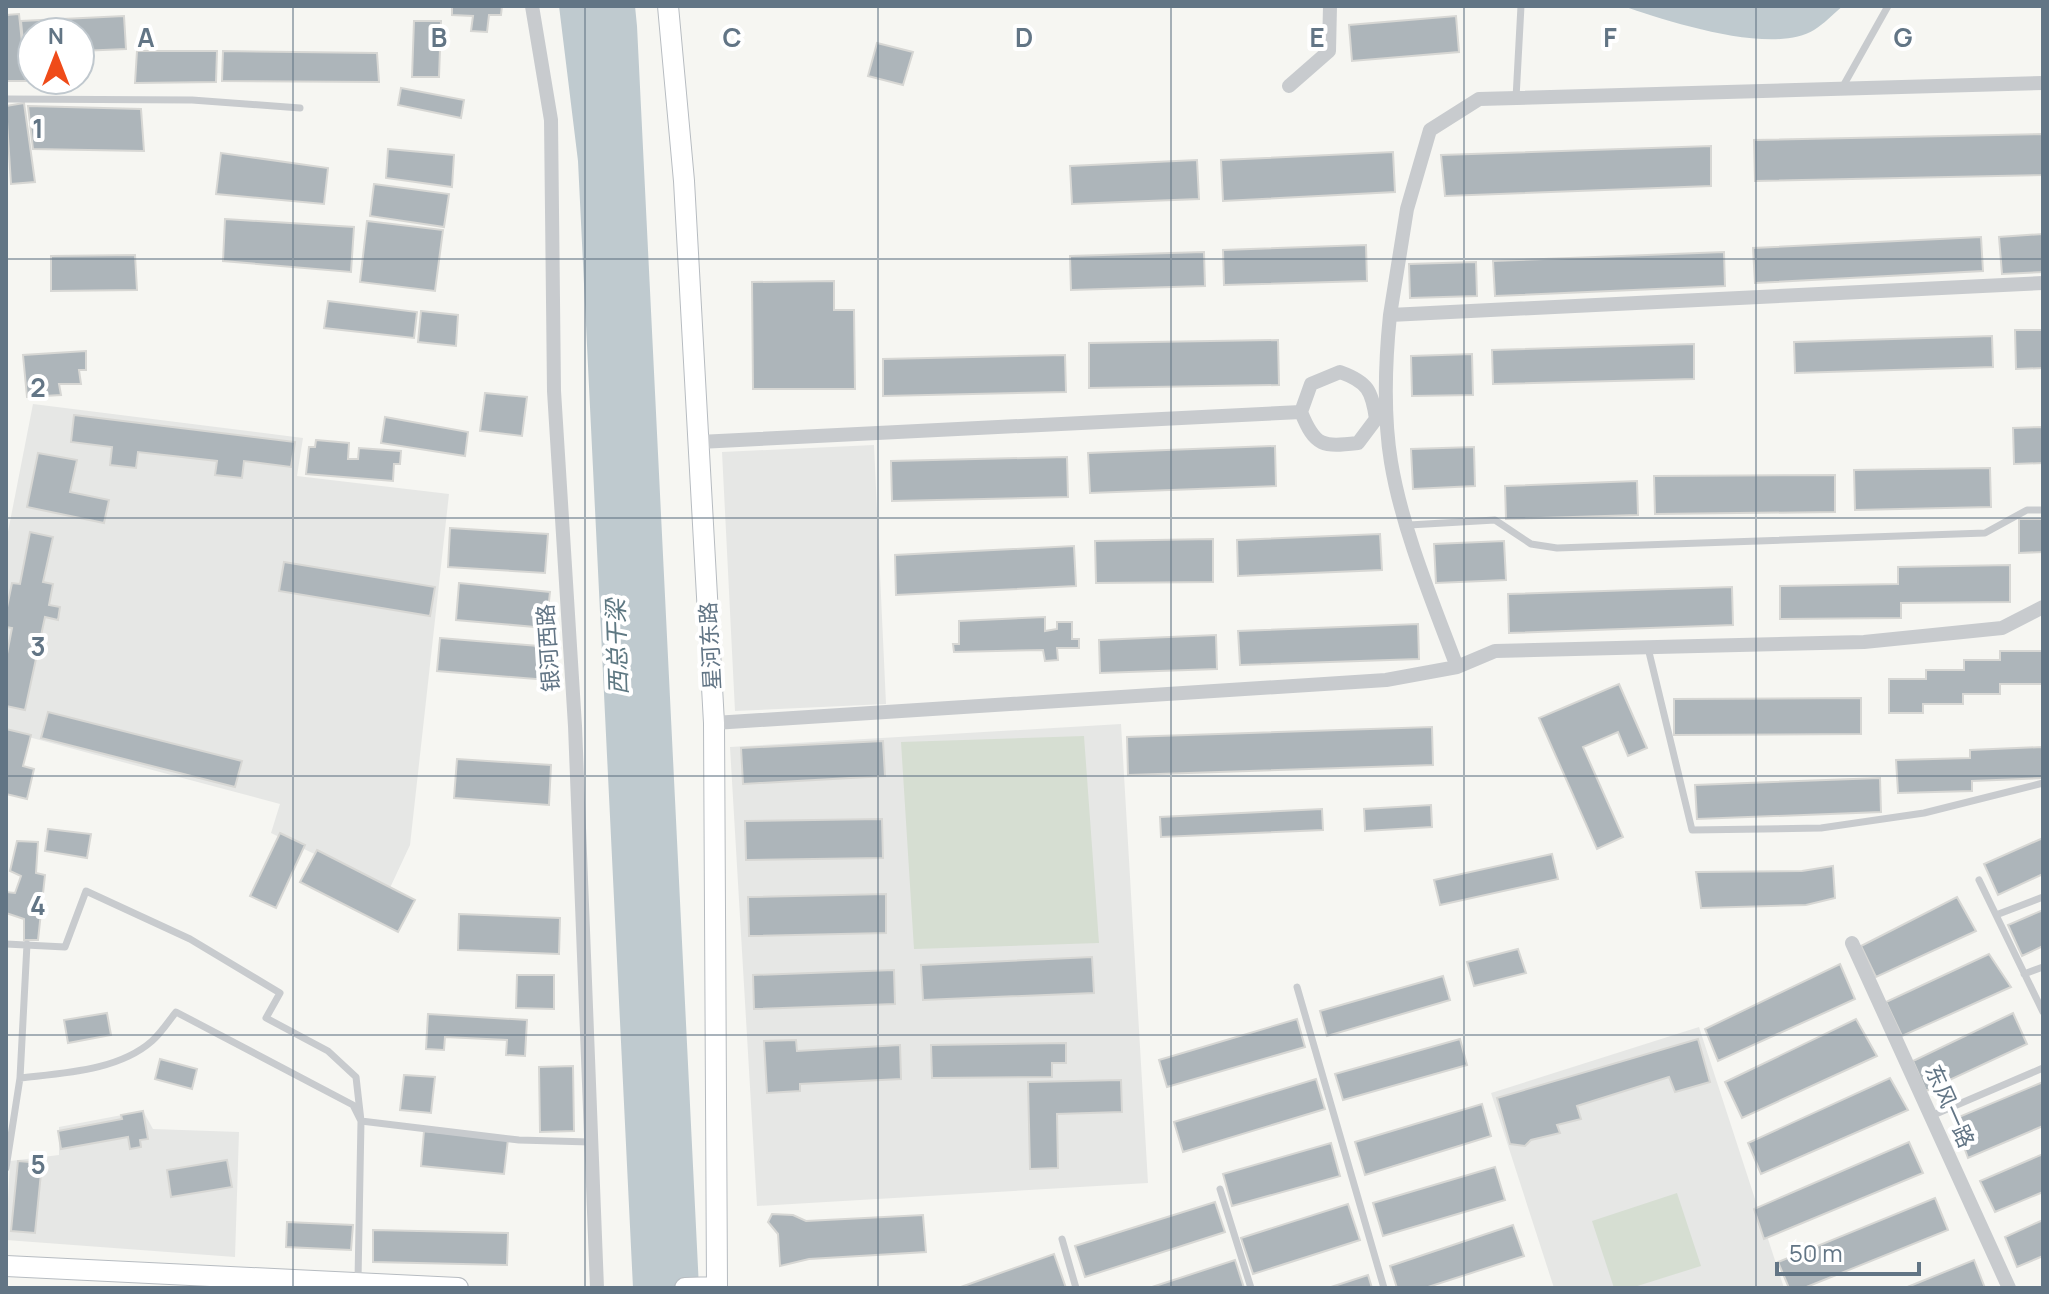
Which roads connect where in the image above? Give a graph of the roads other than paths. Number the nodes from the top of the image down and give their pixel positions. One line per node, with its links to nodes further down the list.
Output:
1 (532, 6): 37 (street, 银河西路)
2 (668, 6): 15 (main road, 星河东路)
3 (1330, 6): 7 (street)
4 (1521, 6): 9 (lane)
5 (1888, 6): 8 (lane)
6 (2043, 83): 8 (street)
7 (1289, 86)
8 (1842, 88): 9 (street)
9 (1516, 98): 13 (street)
10 (6, 99): 11 (lane)
11 (300, 108)
12 (2043, 283): 13 (street)
13 (1390, 315): 17 (street)
14 (1301, 412): 14 (street); 15 (street)
15 (699, 442): 21 (main road, 星河东路)
16 (2043, 510): 17 (lane)
17 (1409, 525): 20 (street)
18 (2043, 607): 19 (street)
19 (1648, 648): 20 (street); 22 (lane)
20 (1457, 667): 21 (street)
21 (714, 723): 48 (main road, 星河东路)
22 (2043, 783)
23 (1979, 880): 25 (lane)
24 (2043, 897): 25 (lane)
25 (1996, 915): 30 (lane)
26 (1852, 943): 35 (street, 东风一路)
27 (6, 944): 28 (lane)
28 (27, 944): 34 (lane); 36 (lane)
29 (2043, 967): 30 (lane)
30 (2024, 974): 32 (lane)
31 (1297, 987): 51 (lane)
32 (2043, 1012)
33 (2043, 1068): 35 (lane)
34 (20, 1078): 36 (lane); 38 (lane)
35 (1930, 1116): 52 (street, 东风一路)
36 (361, 1121): 37 (lane); 43 (lane)
37 (591, 1142): 45 (street, 银河西路)
38 (6, 1168)
39 (1220, 1189): 50 (lane)
40 (1062, 1239): 49 (lane)
41 (6, 1266): 42 (main road)
42 (190, 1282): 43 (main road)
43 (358, 1283): 44 (main road)
44 (458, 1288)
45 (597, 1288)
46 (685, 1288): 47 (main road)
47 (703, 1288): 48 (main road)
48 (717, 1288)
49 (1076, 1288)
50 (1251, 1288)
51 (1384, 1288)
52 (2009, 1288)

